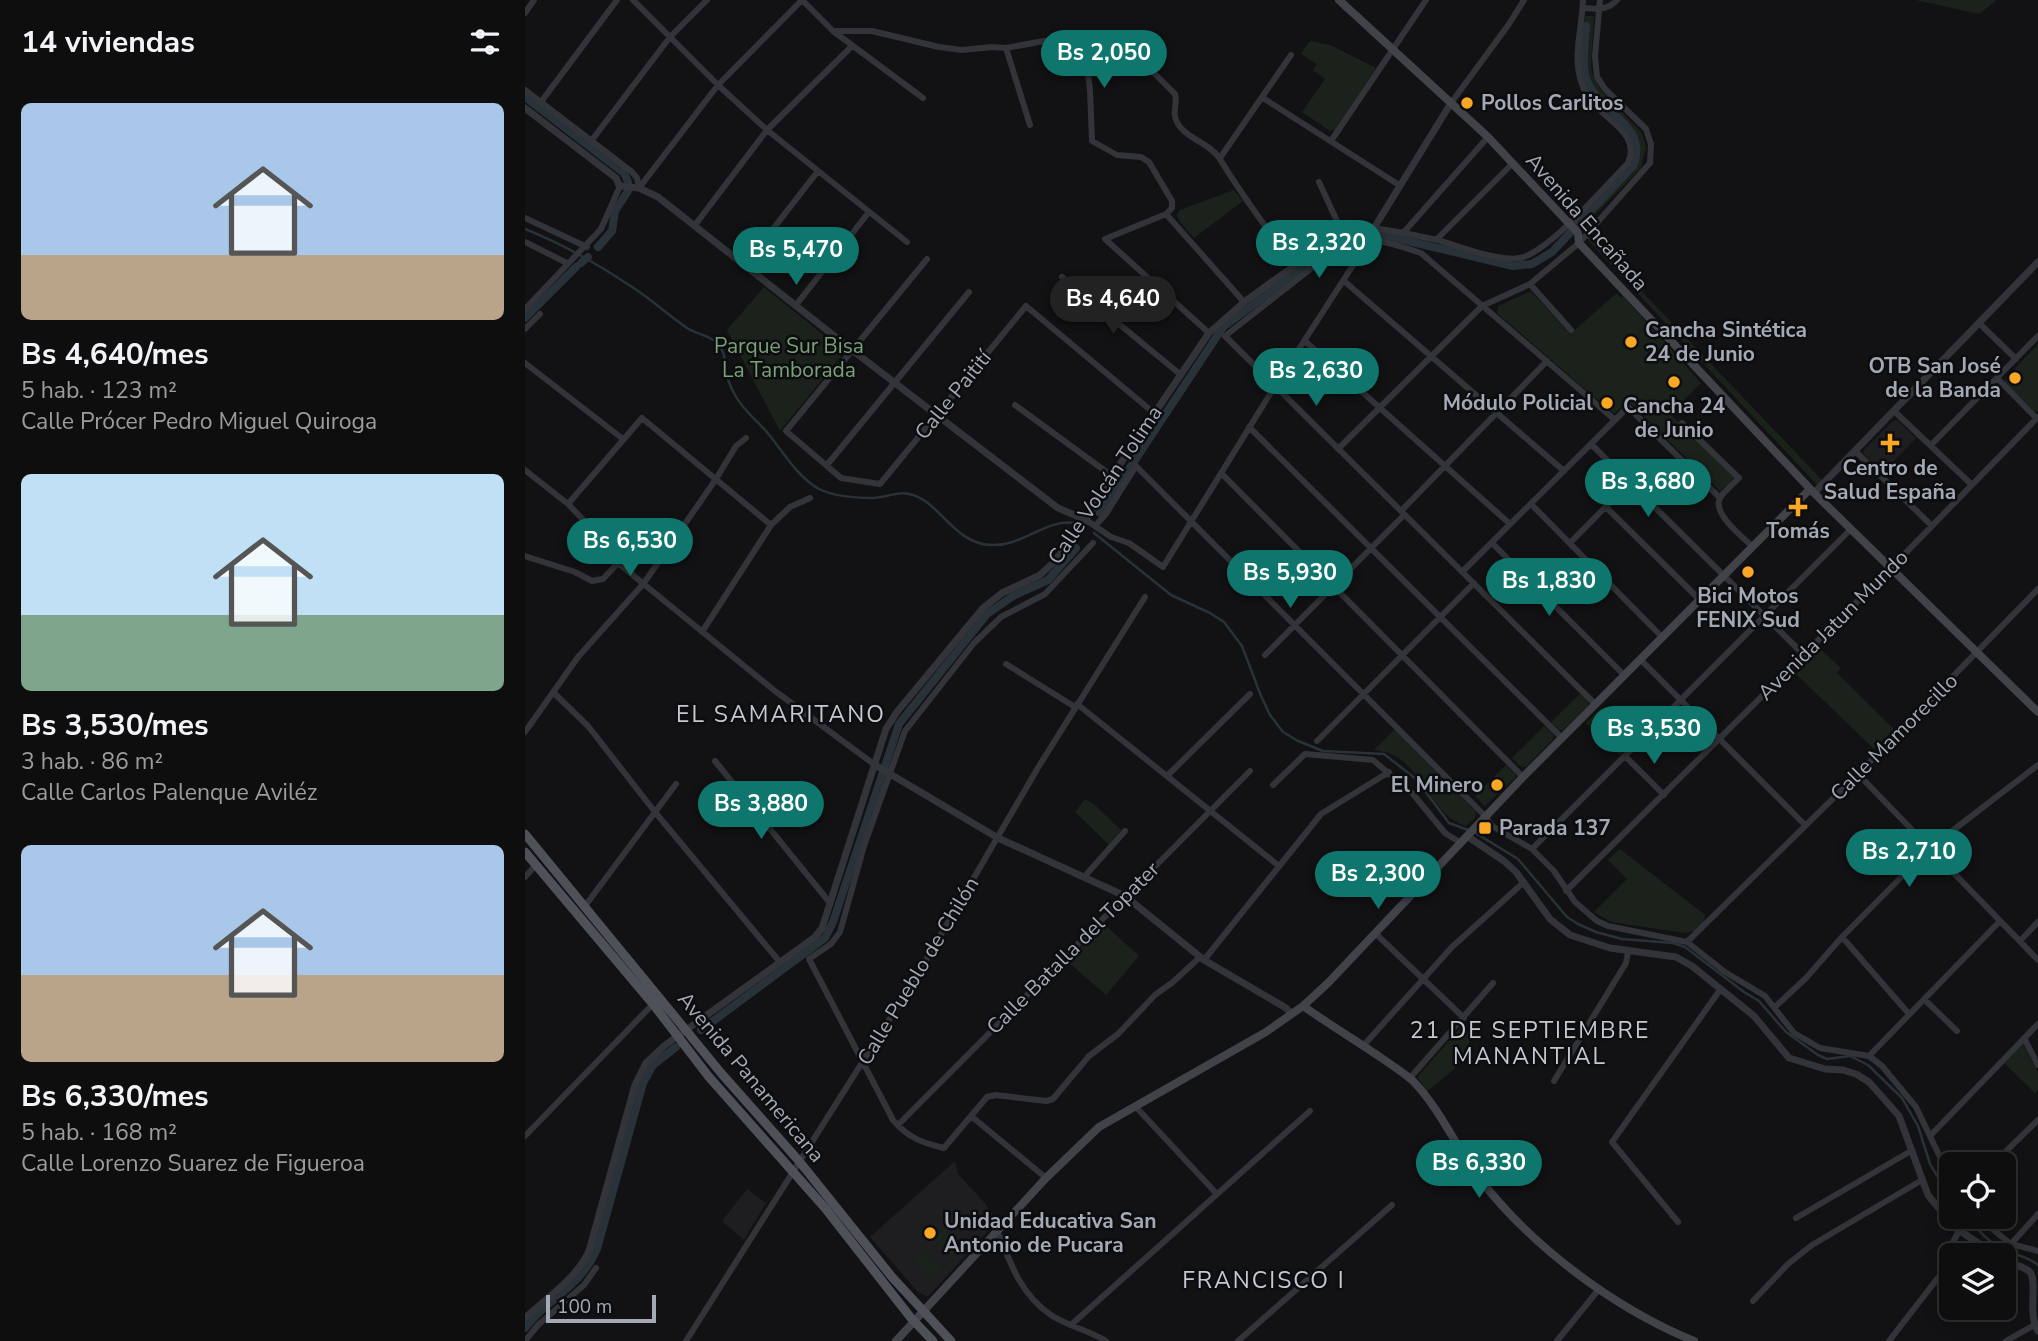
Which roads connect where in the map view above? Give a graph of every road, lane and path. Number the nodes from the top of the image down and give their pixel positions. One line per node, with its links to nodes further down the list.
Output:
1 (534, 0): 14 (street)
2 (617, 0): 26 (street)
3 (633, 0): 16 (street)
4 (706, 0): 16 (street)
5 (802, 0): 15 (street); 22 (street)
6 (1339, 0): 20 (main road, Avenida Encañada)
7 (1426, 0): 20 (street)
8 (1524, 0): 27 (street)
9 (1583, 0): 12 (street)
10 (1601, 0): 13 (street)
11 (1617, 0): 13 (street)
12 (1583, 8): 13 (street); 46 (street)
13 (1600, 10): 53 (street)
14 (525, 13)
15 (833, 31): 18 (street); 19 (street)
16 (670, 37): 22 (street); 32 (street)
17 (1084, 41): 19 (street); 34 (street); 42 (street)
18 (852, 46): 24 (street); 30 (street)
19 (1006, 48): 29 (street)
20 (1393, 51): 27 (main road, Avenida Encañada); 33 (street)
21 (1291, 55): 25 (street)
22 (718, 85): 30 (street); 40 (street)
23 (525, 90): 26 (street)
24 (922, 98)
25 (1263, 98): 33 (street); 34 (street)
26 (541, 102): 32 (street)
27 (1451, 103): 31 (main road, Avenida Encañada); 39 (street)
28 (525, 107): 38 (street)
29 (1030, 125)
30 (767, 130): 36 (street); 44 (street)
31 (1488, 137): 35 (main road, Avenida Encañada); 48 (street)
32 (592, 140): 40 (street)
33 (1331, 141): 39 (street)
34 (1220, 158): 59 (street)
35 (1513, 163): 46 (main road, Avenida Encañada); 50 (street)
36 (818, 171): 41 (street); 58 (street)
37 (1319, 182): 47 (street)
38 (619, 185): 40 (street); 54 (street)
39 (1399, 185): 45 (street)
40 (635, 188): 44 (street)
41 (869, 212): 52 (street); 65 (street)
42 (1166, 214): 64 (street); 72 (street)
43 (525, 218): 54 (street)
44 (695, 225): 58 (street)
45 (1374, 228): 47 (street, Calle Volcán Tolima); 48 (street)
46 (1573, 228): 50 (street); 53 (main road, Avenida Encañada)
47 (1342, 232): 59 (street, Calle Volcán Tolima)
48 (1404, 232): 50 (street)
49 (1370, 239): 61 (street); 67 (street); 83 (street)
50 (1436, 240)
51 (525, 242): 56 (street)
52 (907, 242)
53 (1579, 243): 62 (street); 109 (main road, Avenida Encañada)
54 (584, 249): 56 (street)
55 (927, 259): 75 (street)
56 (570, 261): 66 (street)
57 (2038, 262): 69 (street)
58 (745, 265): 65 (street)
59 (1294, 266): 64 (street, Calle Volcán Tolima)
60 (1062, 277): 80 (street)
61 (1344, 281): 74 (street); 76 (street)
62 (1530, 284): 67 (street); 71 (street)
63 (968, 292): 82 (street)
64 (1244, 302): 72 (street, Calle Volcán Tolima)
65 (796, 305): 75 (street)
66 (526, 306)
67 (1482, 306): 76 (street); 78 (street)
68 (540, 314): 70 (street)
69 (1979, 323): 77 (street); 86 (street)
70 (525, 329)
71 (1571, 330)
72 (1209, 333): 80 (street, Calle Volcán Tolima)
73 (2038, 336): 77 (street)
74 (1305, 341): 83 (street); 85 (street)
75 (852, 350): 82 (street); 100 (street)
76 (1432, 356): 85 (street); 88 (street)
77 (2016, 359): 81 (street)
78 (1547, 361): 88 (street); 91 (street)
79 (525, 363): 95 (street)
80 (1181, 375): 87 (street, Calle Volcán Tolima)
81 (1997, 378): 90 (street); 97 (street)
82 (894, 382): 89 (street); 100 (street)
83 (1275, 386): 93 (street); 98 (street)
84 (1015, 405): 105 (street)
85 (1379, 407): 98 (street); 101 (street)
86 (1894, 411): 97 (street); 99 (street)
87 (1154, 413): 89 (street, Calle Paitití); 105 (street, Calle Volcán Tolima)
88 (1497, 413): 101 (street); 103 (street)
89 (936, 415): 100 (street, Calle Paitití); 116 (street)
90 (2037, 418): 108 (street, Avenida Jatun Mundo)
91 (1615, 420): 96 (street); 111 (street)
92 (1682, 423): 111 (street)
93 (1249, 427): 104 (street); 127 (street)
94 (746, 438): 106 (street)
95 (623, 439): 106 (street); 112 (street)
96 (1591, 444): 103 (street); 107 (street)
97 (1931, 445): 108 (street)
98 (1338, 449): 115 (street)
99 (1855, 451): 109 (street); 121 (street)
100 (827, 465)
101 (1445, 466): 115 (street); 118 (street)
102 (525, 470): 112 (street)
103 (1564, 471): 113 (street)
104 (1221, 473): 117 (street); 135 (street)
105 (1112, 476): 116 (street, Calle Volcán Tolima)
106 (716, 479): 119 (street); 133 (street)
107 (1630, 482): 114 (street); 132 (street)
108 (1971, 484): 121 (street, Avenida Jatun Mundo)
109 (1812, 491): 122 (main road, Avenida Encañada); 126 (main road)
110 (810, 498): 119 (street)
111 (1720, 498): 126 (street)
112 (568, 503): 129 (street)
113 (1531, 503): 118 (street); 125 (street)
114 (1606, 507): 125 (street); 138 (street)
115 (1403, 513): 127 (street); 131 (street)
116 (1086, 520): 120 (street); 165 (street, Calle Volcán Tolima)
117 (1192, 521): 120 (street); 120 (street); 141 (street)
118 (1510, 524): 124 (street)
119 (771, 525): 142 (street)
120 (1095, 526)
121 (1931, 526): 130 (street, Avenida Jatun Mundo)
122 (1851, 529): 130 (main road, Avenida Encañada); 139 (street)
123 (1093, 543): 165 (street, Calle Volcán Tolima)
124 (1492, 543): 131 (street); 150 (street)
125 (1570, 543): 143 (street)
126 (1752, 546): 132 (main road)
127 (1371, 548): 135 (street); 140 (street)
128 (525, 556): 129 (street)
129 (618, 563): 133 (street)
130 (1890, 569): 144 (main road, Avenida Encañada); 147 (street, Avenida Jatun Mundo)
131 (1462, 572): 134 (street)
132 (1724, 574): 138 (main road); 139 (street)
133 (644, 583): 142 (street); 151 (street)
134 (1474, 583): 140 (street); 155 (street)
135 (1335, 585): 141 (street); 146 (street)
136 (2038, 589): 144 (street, Calle Mamorecillo)
137 (1145, 597): 156 (street, Calle Pueblo de Chilón)
138 (1699, 600): 143 (main road)
139 (1765, 615): 147 (street); 154 (street)
140 (1440, 617): 146 (street); 159 (street)
141 (1296, 624): 145 (street); 152 (street)
142 (702, 632): 165 (street)
143 (1662, 637): 148 (main road)
144 (1978, 651): 157 (main road, Avenida Encañada); 168 (street, Calle Mamorecillo)
145 (1265, 655)
146 (1403, 655): 152 (street); 170 (street)
147 (1804, 655): 160 (street, Avenida Jatun Mundo)
148 (1640, 659): 150 (main road); 154 (street)
149 (1006, 664): 156 (street)
150 (1624, 675): 155 (main road)
151 (552, 692): 158 (street); 175 (street)
152 (1364, 693): 161 (street); 176 (street)
153 (1250, 694): 169 (street)
154 (1681, 700): 160 (street); 162 (street)
155 (1595, 704): 159 (main road)
156 (1076, 706): 169 (street); 181 (street, Calle Pueblo de Chilón)
157 (2036, 707)
158 (525, 732)
159 (1562, 738): 170 (main road)
160 (1720, 739): 173 (street, Avenida Jatun Mundo); 177 (street)
161 (1317, 741)
162 (1625, 756): 173 (street); 183 (street)
163 (715, 761): 192 (street)
164 (2038, 765): 182 (street)
165 (882, 769): 181 (street); 192 (street, Calle Volcán Tolima); 221 (street, Calle Volcán Tolima)
166 (1250, 771): 174 (street, Calle Batalla del Topater)
167 (1389, 772): 172 (street); 180 (street); 186 (street)
168 (1858, 774): 177 (street, Calle Mamorecillo); 182 (street)
169 (1167, 776): 174 (street)
170 (1523, 777): 176 (main road)
171 (676, 785): 175 (street)
172 (1273, 785)
173 (1664, 795): 190 (street, Avenida Jatun Mundo)
174 (1210, 810): 186 (street); 191 (street, Calle Batalla del Topater)
175 (656, 812): 193 (street); 203 (street)
176 (1485, 816): 180 (main road); 183 (street)
177 (1805, 825): 199 (street, Calle Mamorecillo)
178 (1125, 831): 188 (street)
179 (525, 834): 193 (main road, Avenida Panamericana)
180 (1468, 835): 189 (street); 196 (main road)
181 (998, 838): 188 (street); 221 (street, Calle Pueblo de Chilón)
182 (1930, 848): 194 (street); 197 (street)
183 (1532, 849): 190 (street)
184 (525, 852): 185 (main road, Avenida Panamericana)
185 (536, 866): 187 (street); 208 (main road, Avenida Panamericana)
186 (1279, 866): 201 (street)
187 (525, 877)
188 (1084, 877): 191 (street)
189 (1524, 882): 200 (street); 204 (street)
190 (1566, 891): 199 (street)
191 (1125, 895): 201 (street); 229 (street, Calle Batalla del Topater)
192 (830, 902): 203 (street, Calle Volcán Tolima)
193 (585, 906): 215 (main road, Avenida Panamericana)
194 (2000, 921): 198 (street); 207 (street)
195 (2038, 922): 198 (street)
196 (1375, 934): 204 (street); 209 (main road)
197 (1842, 937): 210 (street); 212 (street)
198 (2020, 941): 202 (street)
199 (1687, 942): 210 (street)
200 (1628, 952): 206 (street); 224 (street)
201 (1202, 959): 211 (street); 227 (street)
202 (2038, 960)
203 (779, 961): 215 (street, Calle Volcán Tolima)
204 (1423, 980): 213 (street); 219 (street)
205 (1493, 983): 213 (street)
206 (1720, 990): 232 (street); 243 (street)
207 (1924, 999): 212 (street); 216 (street)
208 (653, 1004): 217 (main road, Avenida Panamericana); 230 (street)
209 (1303, 1006): 211 (main road); 219 (main road)
210 (1775, 1007): 220 (street)
211 (1291, 1014): 225 (main road)
212 (1909, 1014): 220 (street)
213 (1464, 1018): 223 (street)
214 (2038, 1024): 218 (street)
215 (688, 1030): 217 (street, Calle Volcán Tolima); 235 (main road, Avenida Panamericana)
216 (1957, 1031)
217 (677, 1038): 236 (main road, Avenida Panamericana); 259 (street, Calle Volcán Tolima)
218 (2024, 1038): 222 (street); 231 (street)
219 (1363, 1046): 223 (main road)
220 (1869, 1056): 231 (street)
221 (863, 1061): 229 (street); 235 (street, Calle Pueblo de Chilón)
222 (2038, 1065)
223 (1410, 1078): 256 (main road)
224 (1553, 1081)
225 (1135, 1106): 237 (main road); 239 (street)
226 (1310, 1111): 239 (street)
227 (971, 1116): 229 (street); 237 (street)
228 (2038, 1120): 233 (street)
229 (898, 1125)
230 (525, 1136)
231 (1930, 1136): 234 (street)
232 (1911, 1151): 238 (street); 242 (street)
233 (2005, 1152)
234 (1939, 1155)
235 (799, 1161): 236 (street, Calle Pueblo de Chilón); 258 (main road, Avenida Panamericana)
236 (793, 1171): 260 (main road, Avenida Panamericana); 264 (street, Calle Pueblo de Chilón)
237 (1047, 1178): 245 (main road)
238 (1921, 1180): 246 (street); 257 (street)
239 (1216, 1193): 261 (street)
240 (1392, 1205): 269 (street)
241 (2038, 1214): 250 (street)
242 (1796, 1218)
243 (1678, 1222)
244 (1992, 1229): 249 (street)
245 (998, 1231): 258 (main road); 261 (street)
246 (1959, 1231): 247 (street); 248 (street)
247 (1953, 1243)
248 (1978, 1243)
249 (2010, 1243)
250 (2012, 1243)
251 (2016, 1245): 252 (street)
252 (2038, 1251)
253 (2016, 1265): 262 (street)
254 (596, 1268): 263 (street)
255 (1939, 1276): 272 (street)
256 (1599, 1289): 270 (street); 271 (main road)
257 (1753, 1301)
258 (923, 1311): 260 (main road); 267 (main road, Avenida Panamericana)
259 (525, 1318)
260 (914, 1321): 265 (main road); 266 (main road, Avenida Panamericana)
261 (1072, 1324): 268 (street)
262 (2036, 1328): 273 (street)
263 (525, 1341)
264 (686, 1341)
265 (895, 1341)
266 (933, 1341)
267 (951, 1341)
268 (1106, 1341)
269 (1238, 1341)
270 (1557, 1341)
271 (1694, 1341)
272 (1889, 1341)
273 (2006, 1341)

